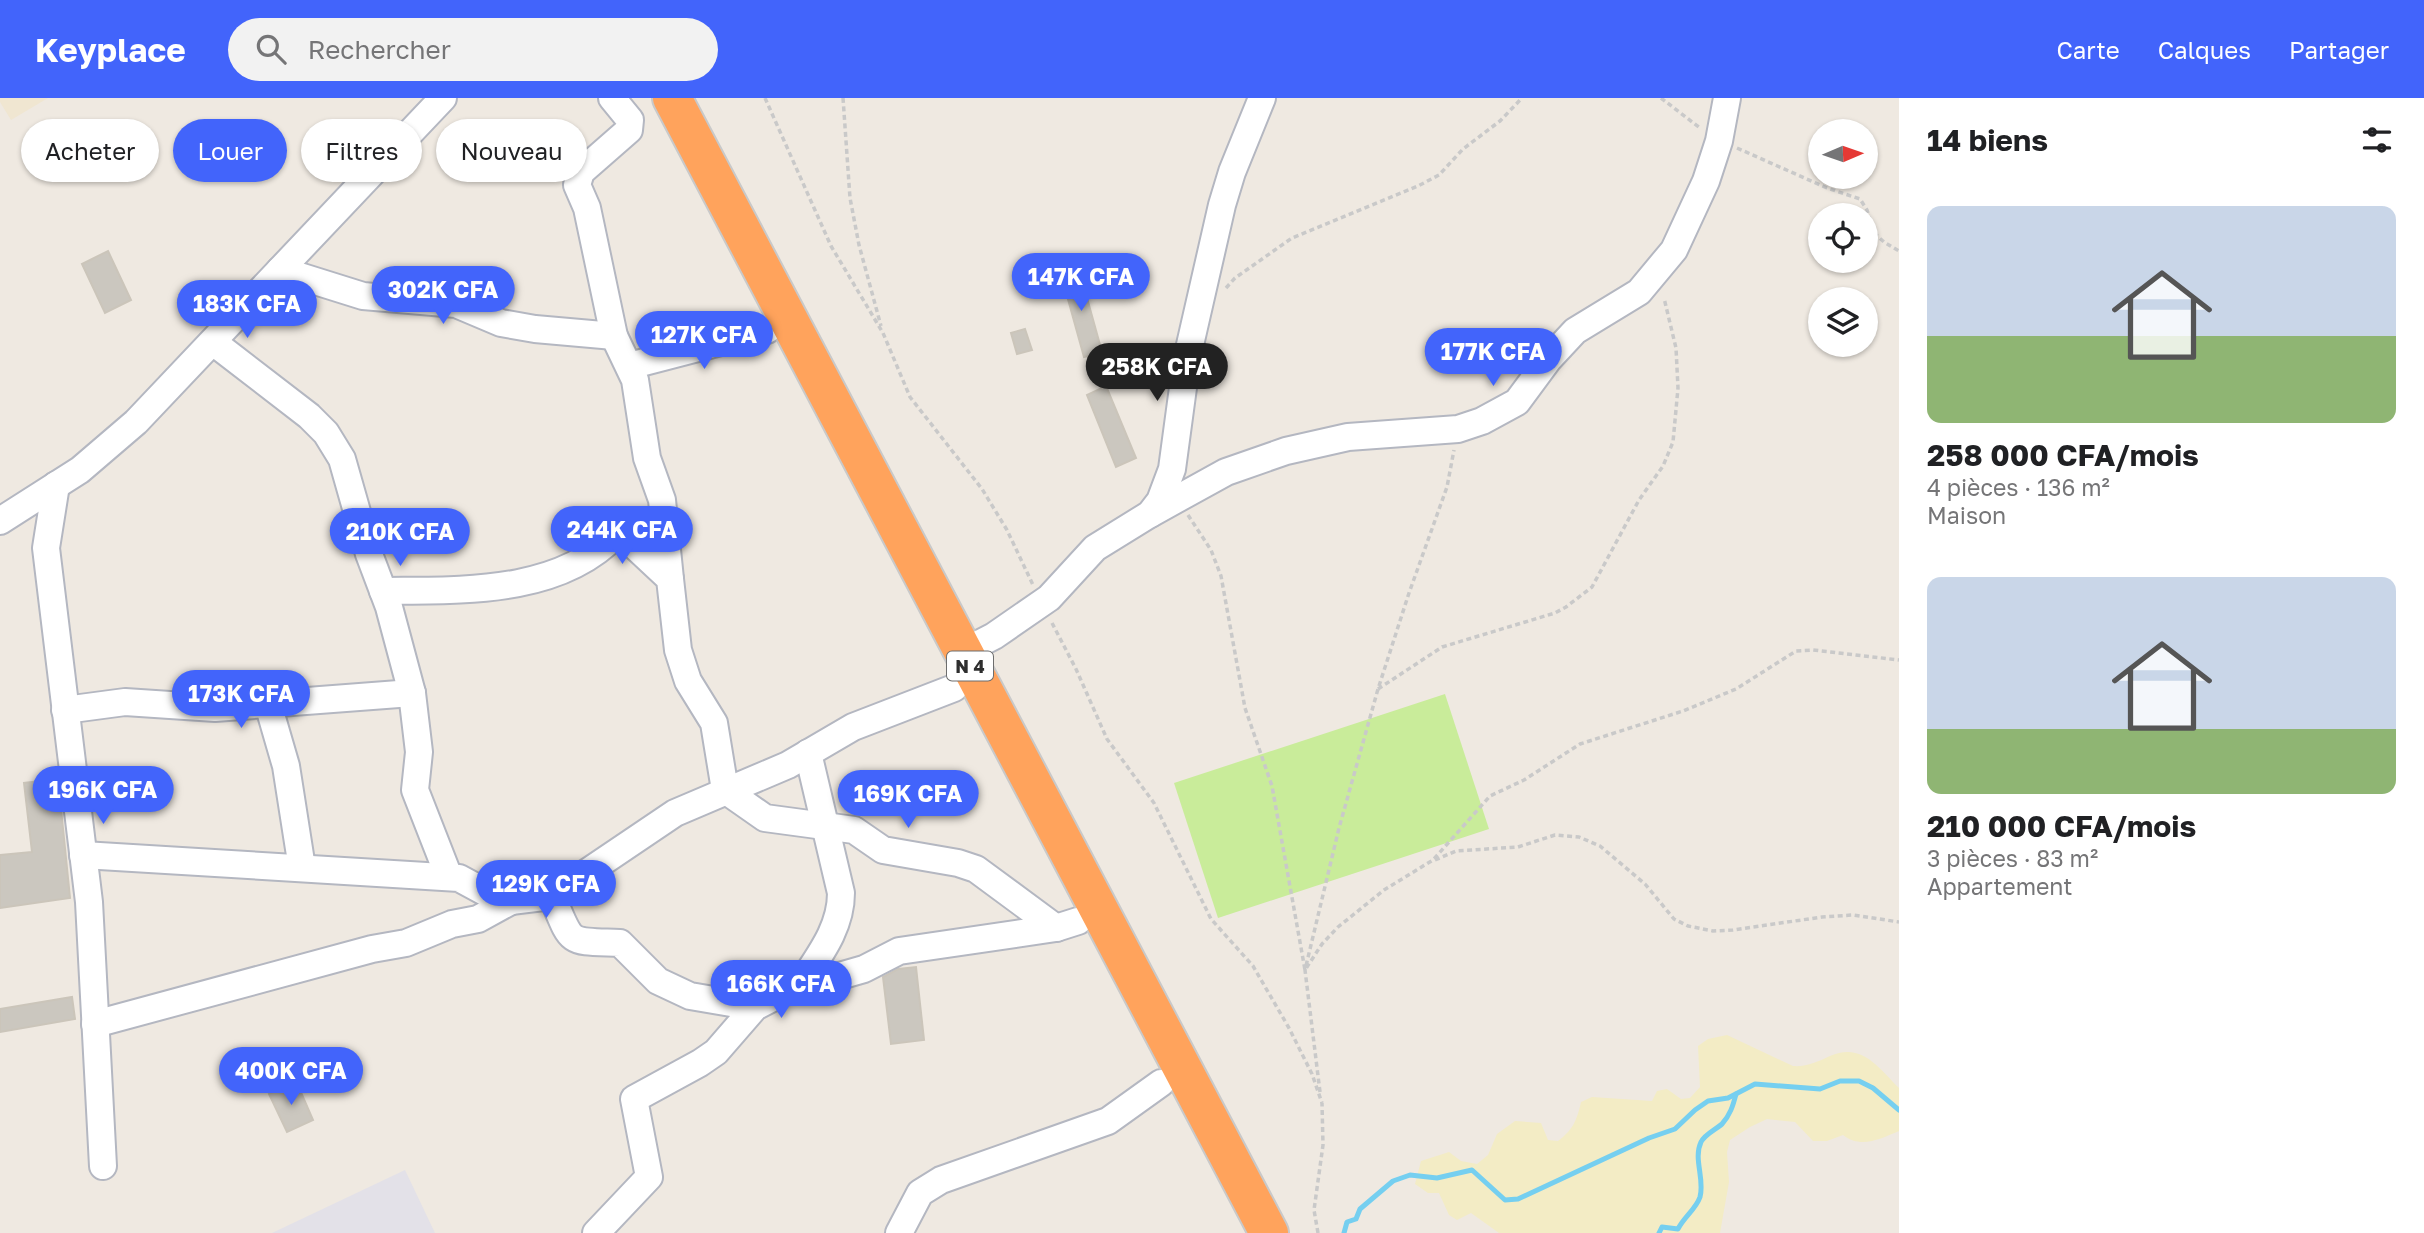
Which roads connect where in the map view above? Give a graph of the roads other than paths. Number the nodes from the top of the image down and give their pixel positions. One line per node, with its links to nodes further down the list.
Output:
1 (443, 98): 7 (street)
2 (612, 98): 9 (street)
3 (648, 98): 8 (highway, N 4)
4 (672, 98): 17 (highway, N 4)
5 (1262, 98): 13 (street)
6 (1727, 98): 13 (street)
7 (280, 270): 9 (street); 10 (street)
8 (767, 330): 11 (street); 17 (highway, N 4)
9 (614, 336): 11 (street)
10 (213, 342): 12 (street); 16 (street)
11 (629, 366): 15 (street)
12 (56, 485): 14 (street); 20 (street)
13 (1150, 514): 17 (street)
14 (0, 521)
15 (670, 579): 16 (street); 22 (street)
16 (383, 591): 18 (street)
17 (959, 670): 21 (street); 29 (highway, N 4); 38 (highway, N 4)
18 (412, 693): 19 (street); 26 (street)
19 (268, 704): 20 (street); 25 (street)
20 (65, 710): 24 (street)
21 (808, 754): 22 (street); 23 (street)
22 (726, 790): 23 (street); 27 (street)
23 (824, 825): 29 (street); 30 (street)
24 (83, 855): 25 (street); 32 (street)
25 (302, 868): 26 (street)
26 (449, 877): 28 (street)
27 (552, 896): 28 (street); 31 (street)
28 (511, 901): 32 (street)
29 (1067, 924): 30 (street); 33 (highway, N 4)
30 (798, 988): 31 (street)
31 (755, 1007): 35 (street)
32 (95, 1024): 34 (street)
33 (1161, 1083): 36 (street); 37 (highway, N 4)
34 (103, 1166)
35 (596, 1233)
36 (899, 1233)
37 (1241, 1233)
38 (1269, 1233)

